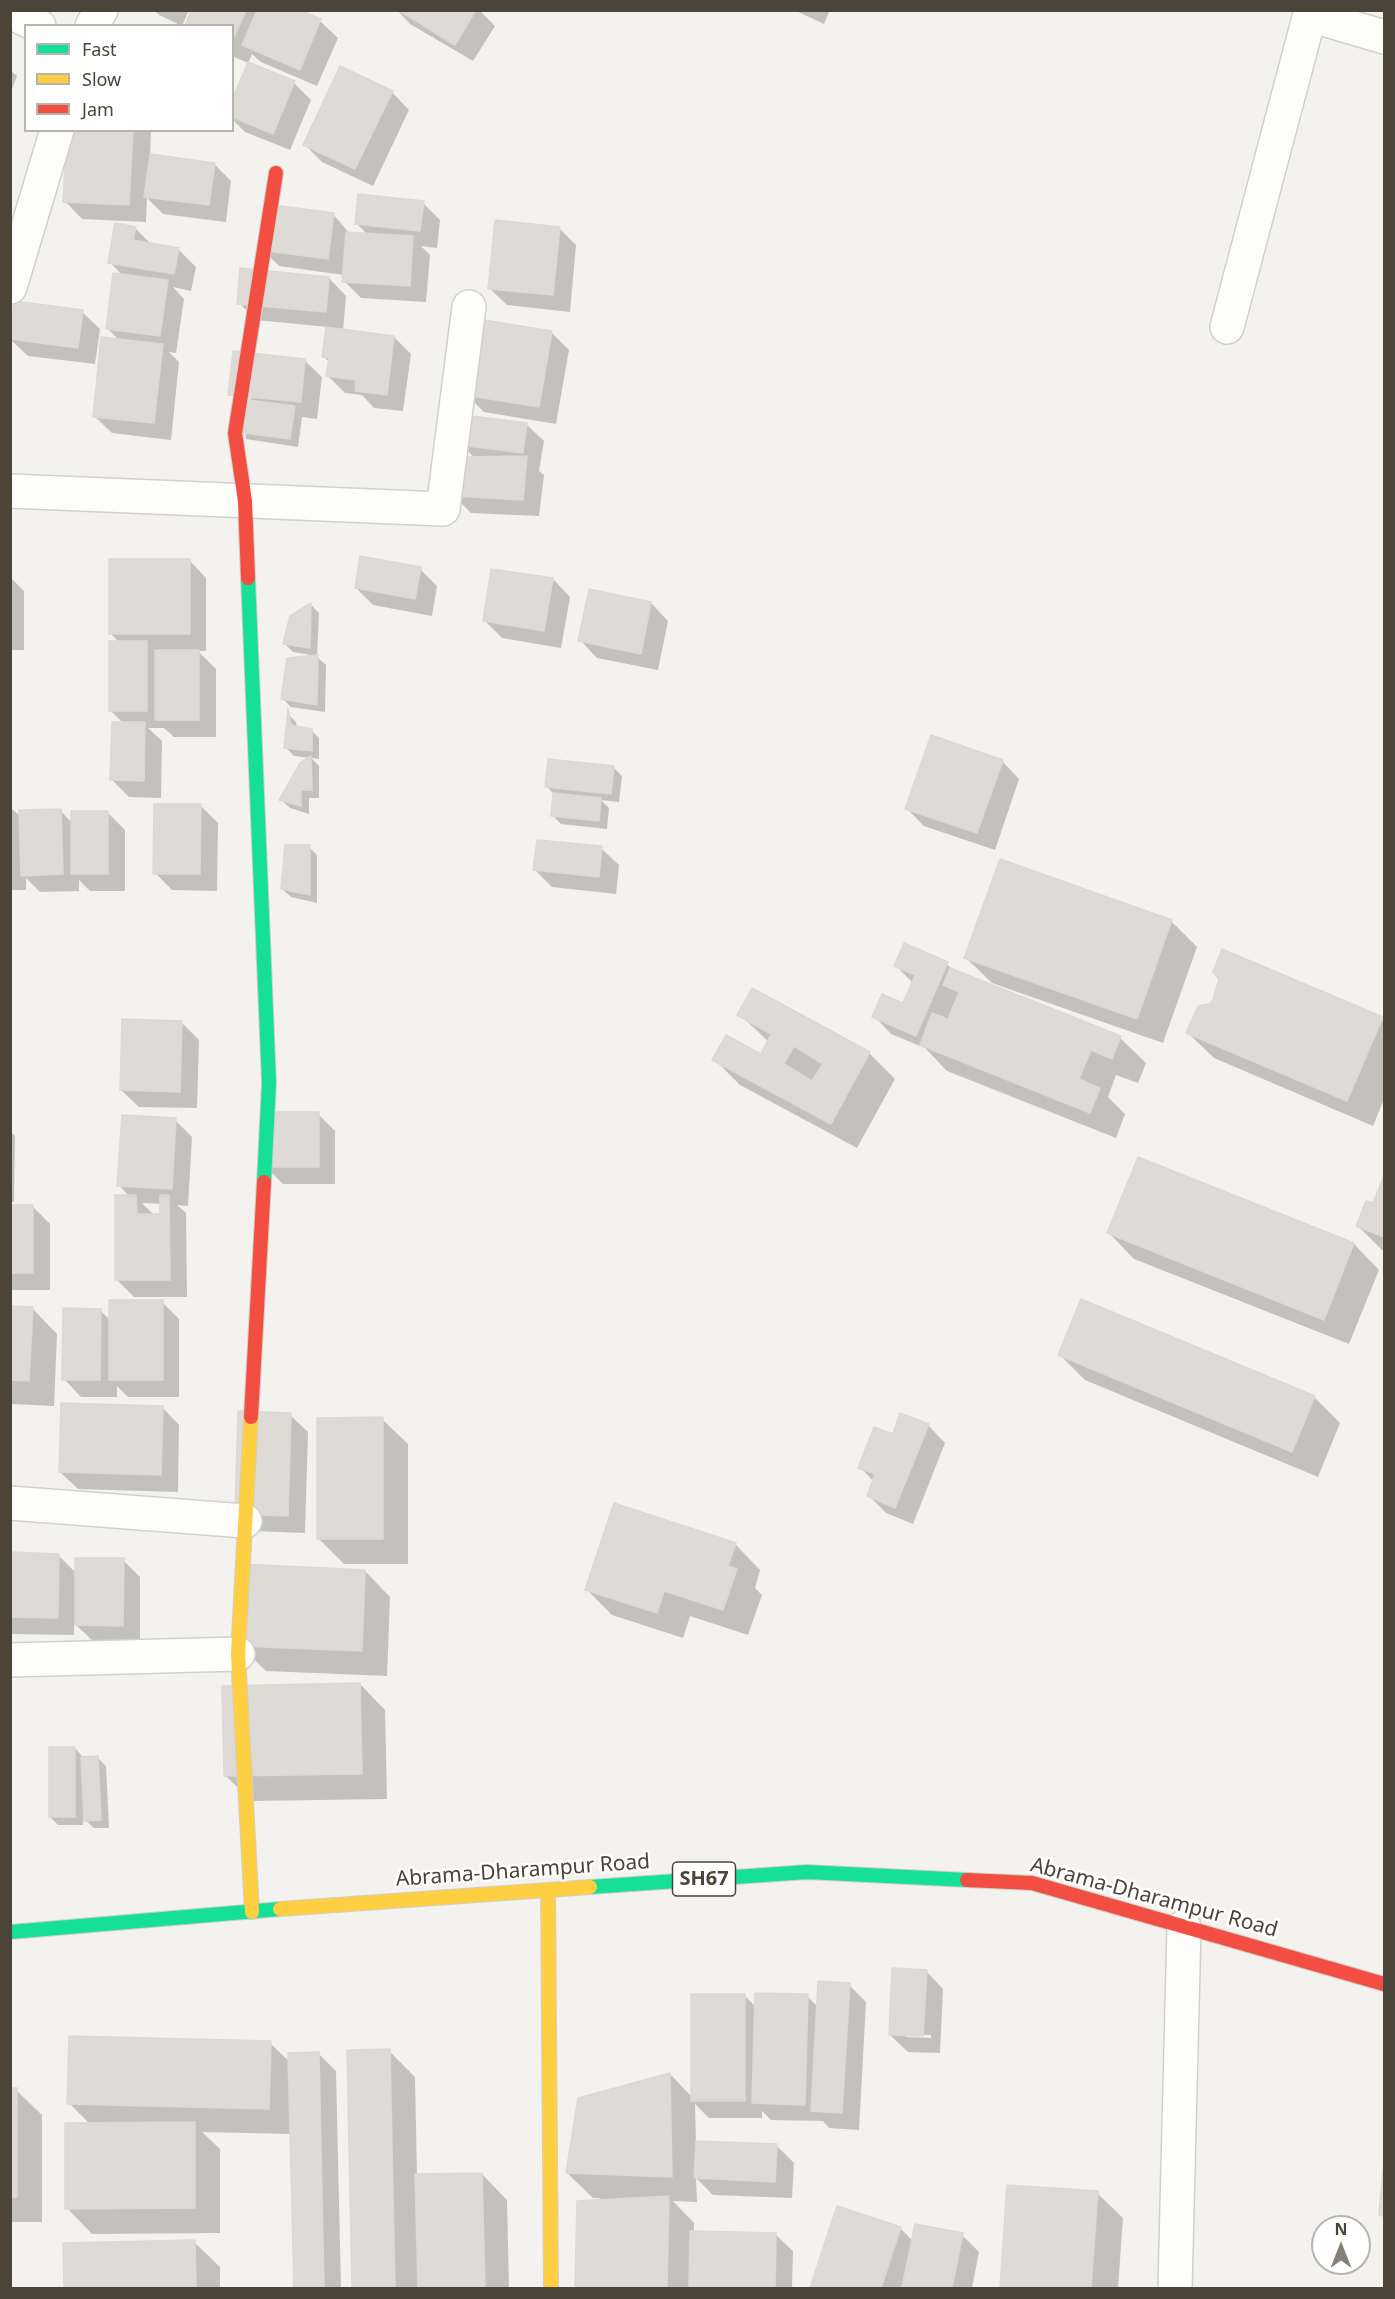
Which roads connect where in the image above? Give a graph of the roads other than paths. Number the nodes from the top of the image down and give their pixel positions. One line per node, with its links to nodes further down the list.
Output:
1 (101, 10): 5 (street)
2 (10, 12): 4 (street)
3 (1310, 13): 6 (street); 11 (street)
4 (35, 24)
5 (93, 24)
6 (1384, 37)
7 (56, 132): 9 (street)
8 (276, 173): 13 (street)
9 (12, 279)
10 (469, 307): 13 (street)
11 (1227, 327)
12 (10, 491): 13 (street)
13 (245, 501): 15 (street)
14 (10, 1503): 15 (street)
15 (245, 1521): 16 (street)
16 (238, 1654): 17 (street); 19 (street)
17 (10, 1660)
18 (548, 1890): 19 (street, Abrama-Dharampur Road / SH67); 20 (street, Abrama-Dharampur Road / SH67); 23 (street)
19 (252, 1912): 21 (street, Abrama-Dharampur Road / SH67)
20 (1185, 1928): 22 (street, Abrama-Dharampur Road / SH67); 24 (street)
21 (10, 1932)
22 (1384, 1984)
23 (551, 2289)
24 (1175, 2289)

